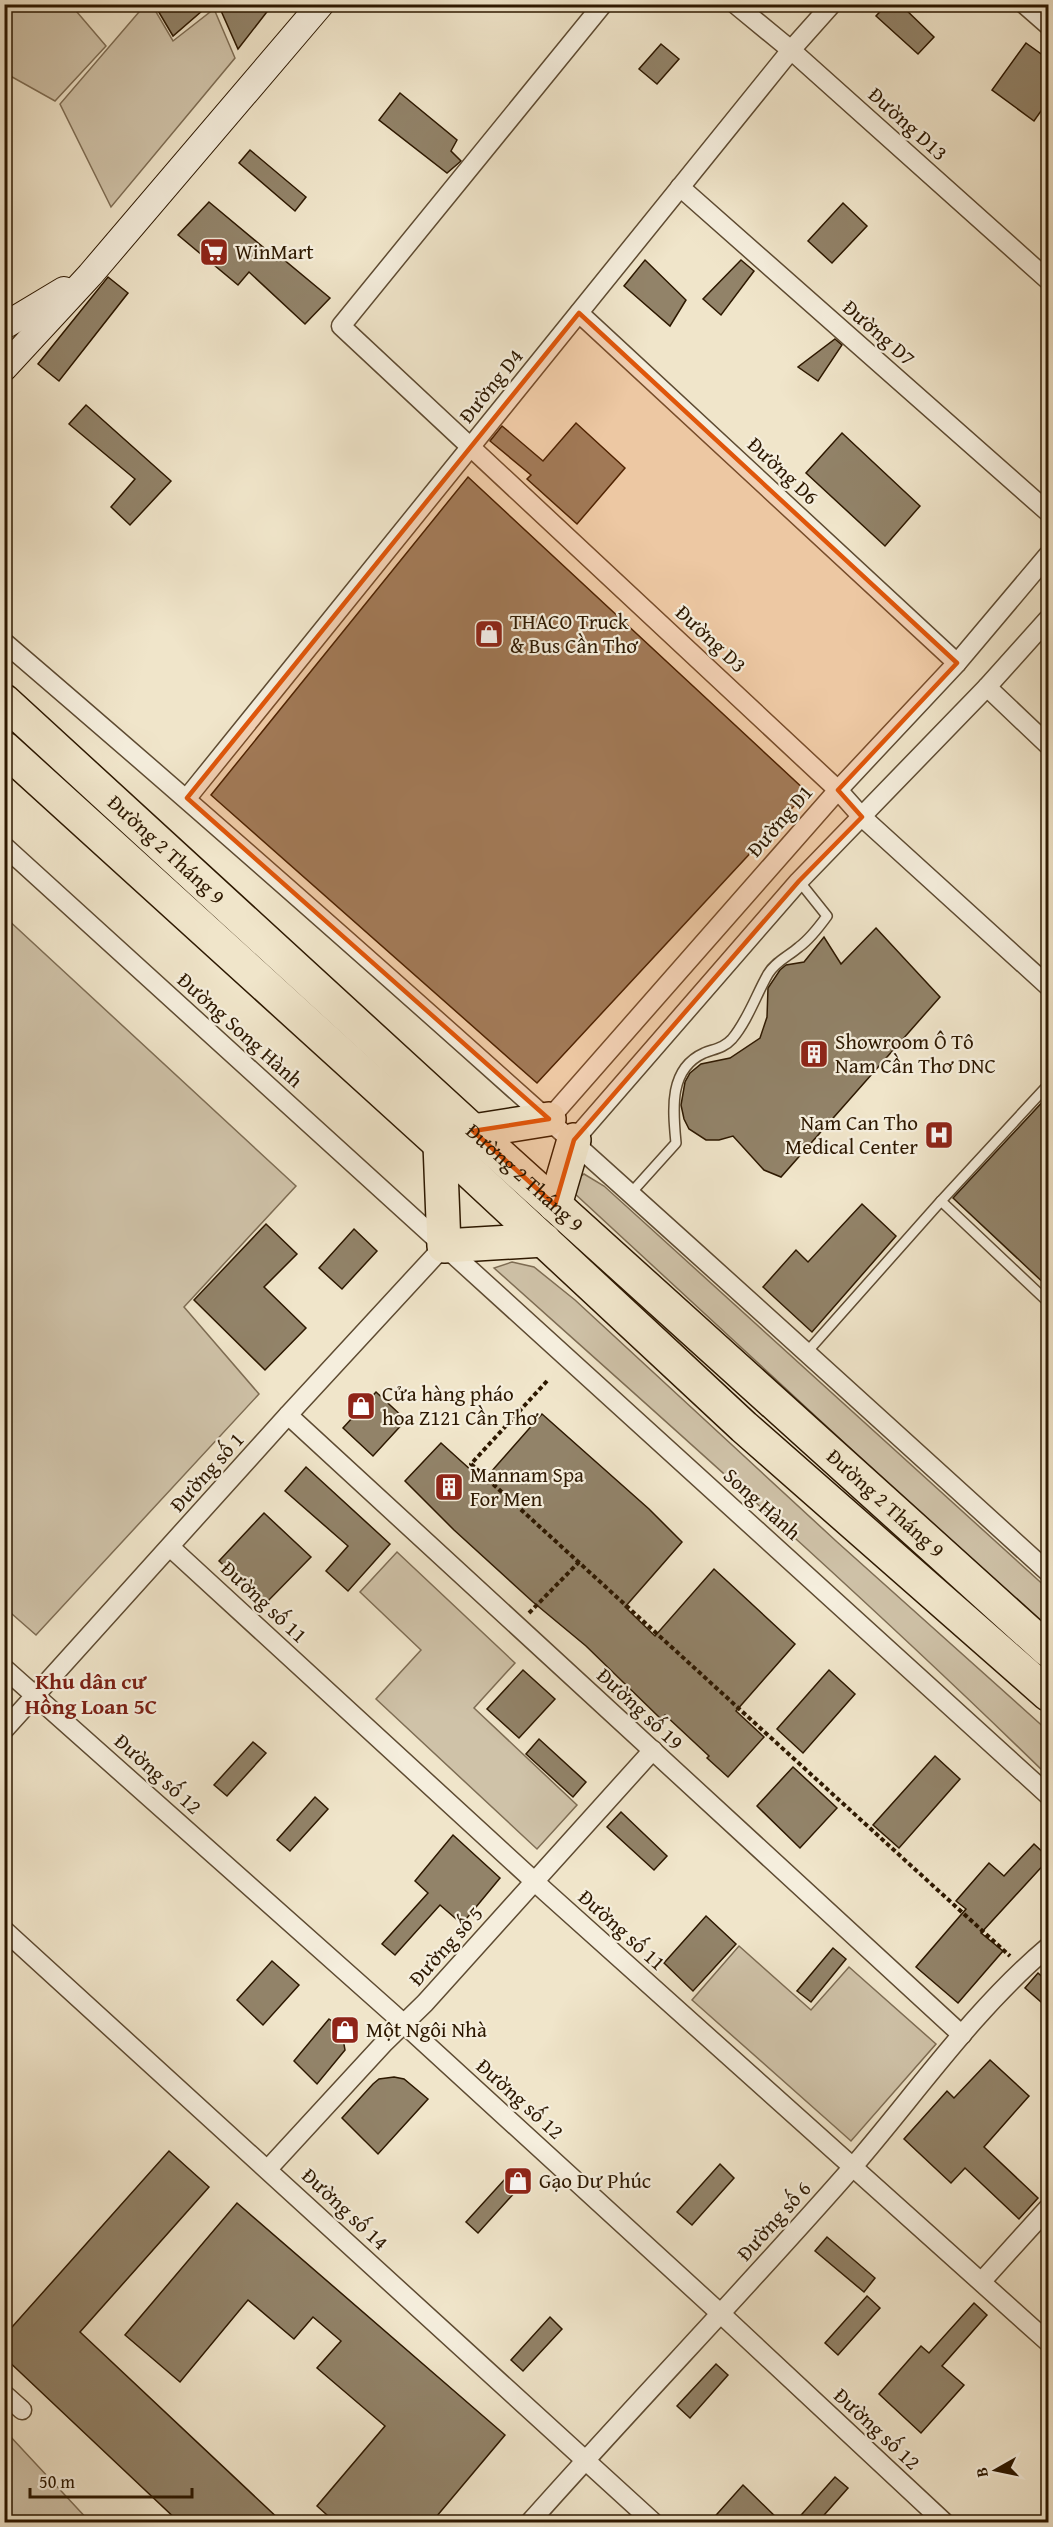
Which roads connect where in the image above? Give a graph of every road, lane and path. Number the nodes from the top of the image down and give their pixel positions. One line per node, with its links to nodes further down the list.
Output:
1 (321, 4): 9 (street)
2 (603, 4): 14 (street, Đường D3)
3 (735, 4): 7 (street, Đường D13)
4 (832, 4): 7 (street, Đường D4)
5 (1024, 4): 6 (street)
6 (1048, 25)
7 (791, 50): 8 (street, Đường D4); 10 (street, Đường D13)
8 (680, 187): 11 (street, Đường D4); 15 (street, Đường D7)
9 (90, 274): 12 (street); 13 (street)
10 (1048, 280)
11 (579, 313): 14 (street, Đường D4); 19 (street, Đường D6)
12 (4, 326)
13 (4, 368)
14 (471, 446): 24 (street, Đường D3); 25 (street, Đường D4)
15 (1048, 512)
16 (1048, 555): 19 (street, Đường D1)
17 (1048, 619): 20 (street)
18 (4, 642): 25 (street)
19 (957, 663): 24 (street, Đường D1)
20 (987, 687): 22 (street); 26 (street)
21 (4, 701): 32 (highway, Đường 2 Tháng 9)
22 (1048, 745)
23 (4, 748): 34 (highway, Đường 2 Tháng 9)
24 (838, 789): 26 (street, Đường D3); 31 (street, Đường D1)
25 (187, 798): 31 (street)
26 (862, 817): 28 (street); 29 (street, Đường D3)
27 (4, 846): 39 (street, Đường Song Hành)
28 (799, 881): 33 (street); 35 (lane)
29 (1048, 986)
30 (1048, 1085): 36 (lane)
31 (549, 1119): 32 (highway); 33 (street)
32 (473, 1131): 37 (highway, Đường 2 Tháng 9)
33 (574, 1140): 35 (street); 37 (highway)
34 (441, 1144): 38 (highway, Đường 2 Tháng 9); 39 (highway)
35 (631, 1193): 41 (street)
36 (942, 1201): 40 (lane); 41 (lane)
37 (555, 1205): 48 (highway, Đường 2 Tháng 9)
38 (544, 1240): 39 (highway); 50 (highway, Đường 2 Tháng 9)
39 (444, 1246): 43 (street, Đường số 1); 54 (street, Song Hành)
40 (1048, 1302)
41 (807, 1352): 46 (street)
42 (547, 1380): 45 (path)
43 (288, 1415): 44 (street, Đường số 1); 53 (street, Đường số 19)
44 (170, 1547): 51 (street, Đường số 1); 55 (street, Đường số 11)
45 (579, 1562): 47 (path); 58 (path)
46 (1048, 1572)
47 (529, 1613)
48 (1048, 1650)
49 (4, 1668): 51 (street, Đường số 12)
50 (1048, 1694)
51 (35, 1695): 52 (street, Đường số 1); 59 (street, Đường số 12)
52 (4, 1730)
53 (653, 1750): 55 (street, Đường số 5); 60 (street, Đường số 19)
54 (1048, 1795)
55 (534, 1881): 59 (street, Đường số 5); 61 (street, Đường số 11)
56 (4, 1930): 62 (street, Đường số 14)
57 (1048, 1947): 60 (street, Đường số 6)
58 (1017, 1962)
59 (405, 2025): 62 (street, Đường số 5); 65 (street, Đường số 12)
60 (962, 2035): 61 (street, Đường số 6)
61 (853, 2167): 64 (street, Đường số 11); 65 (street, Đường số 6)
62 (268, 2169): 69 (street, Đường số 14)
63 (1048, 2208): 64 (street)
64 (982, 2281): 66 (street, Đường số 11)
65 (721, 2314): 69 (street, Đường số 6); 72 (street, Đường số 12)
66 (1048, 2342)
67 (4, 2394): 68 (street)
68 (22, 2410)
69 (585, 2461): 70 (street, Đường số 6); 71 (street, Đường số 14)
70 (530, 2523)
71 (653, 2523)
72 (944, 2523)

